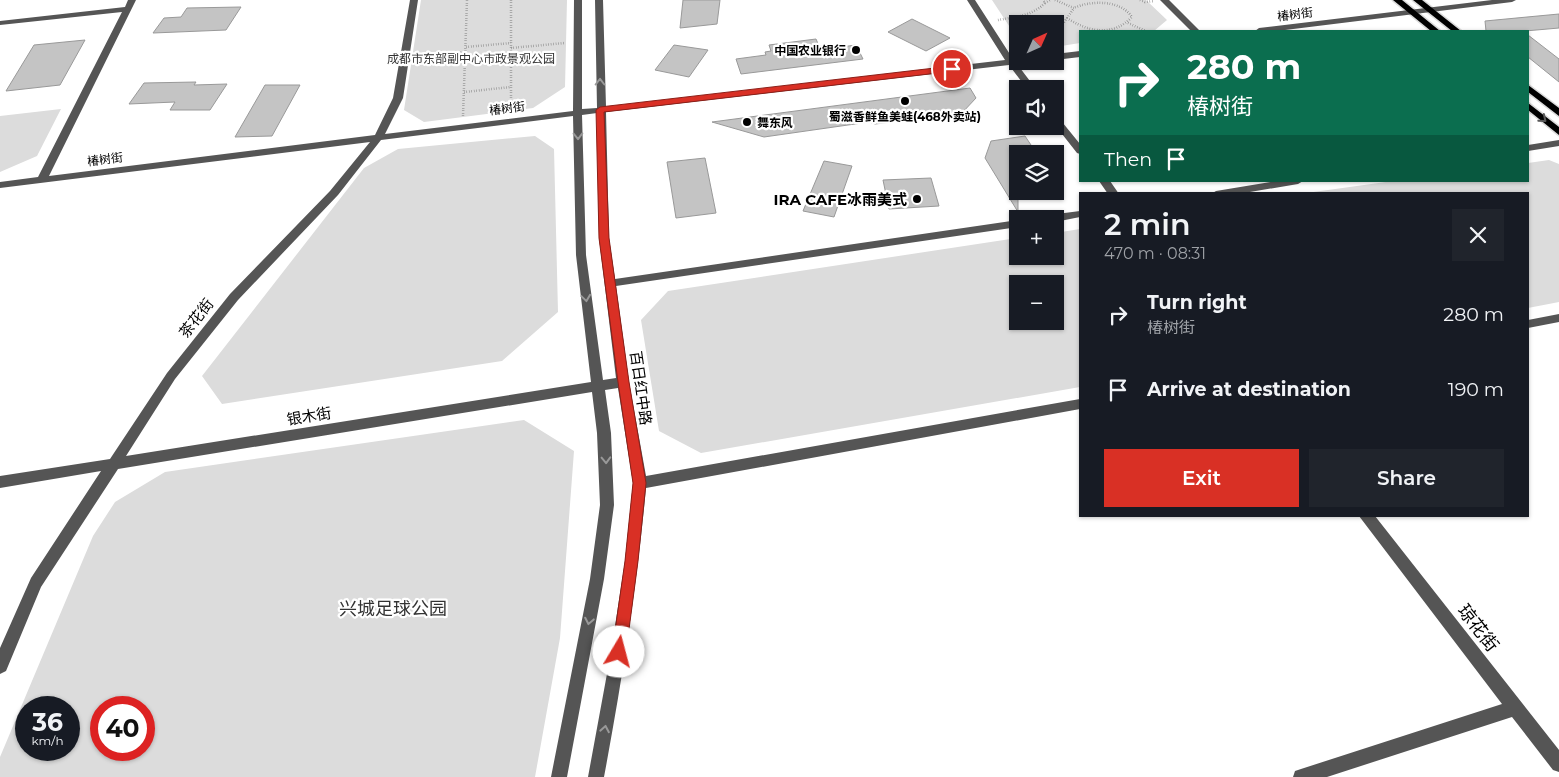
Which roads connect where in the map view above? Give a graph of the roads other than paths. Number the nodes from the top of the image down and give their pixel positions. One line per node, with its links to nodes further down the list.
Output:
1 (132, 0): 10 (street)
2 (414, 0): 29 (street, 茶花街)
3 (578, 0): 25 (street)
4 (599, 0): 24 (street, 百日红中路, one-way to 4)
5 (971, 0): 19 (street)
6 (1164, 0): 14 (street)
7 (1397, 0): 12 (main road)
8 (1418, 0): 11 (main road)
9 (1512, 0): 11 (street, 椿树街)
10 (127, 9): 13 (street); 33 (street)
11 (1430, 10): 12 (street, 椿树街); 17 (main road)
12 (1412, 12): 15 (street, 椿树街); 16 (main road)
13 (0, 23)
14 (1195, 30)
15 (1267, 30)
16 (1435, 30)
17 (1456, 30)
18 (1079, 54): 20 (street)
19 (1009, 55)
20 (1064, 56)
21 (1009, 63): 24 (street, 椿树街)
22 (1529, 89): 26 (main road)
23 (1529, 107): 28 (main road, one-way to 28)
24 (600, 110): 25 (street, 椿树街); 42 (street, 百日红中路)
25 (578, 112): 29 (street, 椿树街); 46 (street, one-way to 46)
26 (1559, 113)
27 (1064, 131): 32 (street)
28 (1559, 132)
29 (379, 137): 33 (street, 椿树街); 48 (street, 茶花街)
30 (1559, 143): 31 (street)
31 (1529, 148)
32 (1079, 150)
33 (42, 180): 36 (street, 椿树街)
34 (1105, 182): 37 (street)
35 (1292, 182): 38 (street)
36 (0, 185)
37 (1112, 192)
38 (1229, 192)
39 (1079, 214): 40 (street)
40 (1064, 217)
41 (1009, 224): 42 (street)
42 (612, 283): 45 (street, 百日红中路)
43 (1559, 318): 44 (street)
44 (1529, 324)
45 (623, 382): 46 (street, 银木街); 50 (street, 百日红中路)
46 (598, 386): 48 (street, 银木街); 55 (street, one-way to 55)
47 (1079, 404): 50 (street)
48 (114, 464): 49 (street, 银木街); 52 (street, 茶花街)
49 (0, 482)
50 (640, 483): 56 (street, 百日红中路, one-way to 50)
51 (1367, 517): 53 (street, 琼花街)
52 (0, 666)
53 (1515, 708): 54 (street, 琼花街); 57 (street)
54 (1559, 764)
55 (559, 777)
56 (596, 777)
57 (1301, 777)

